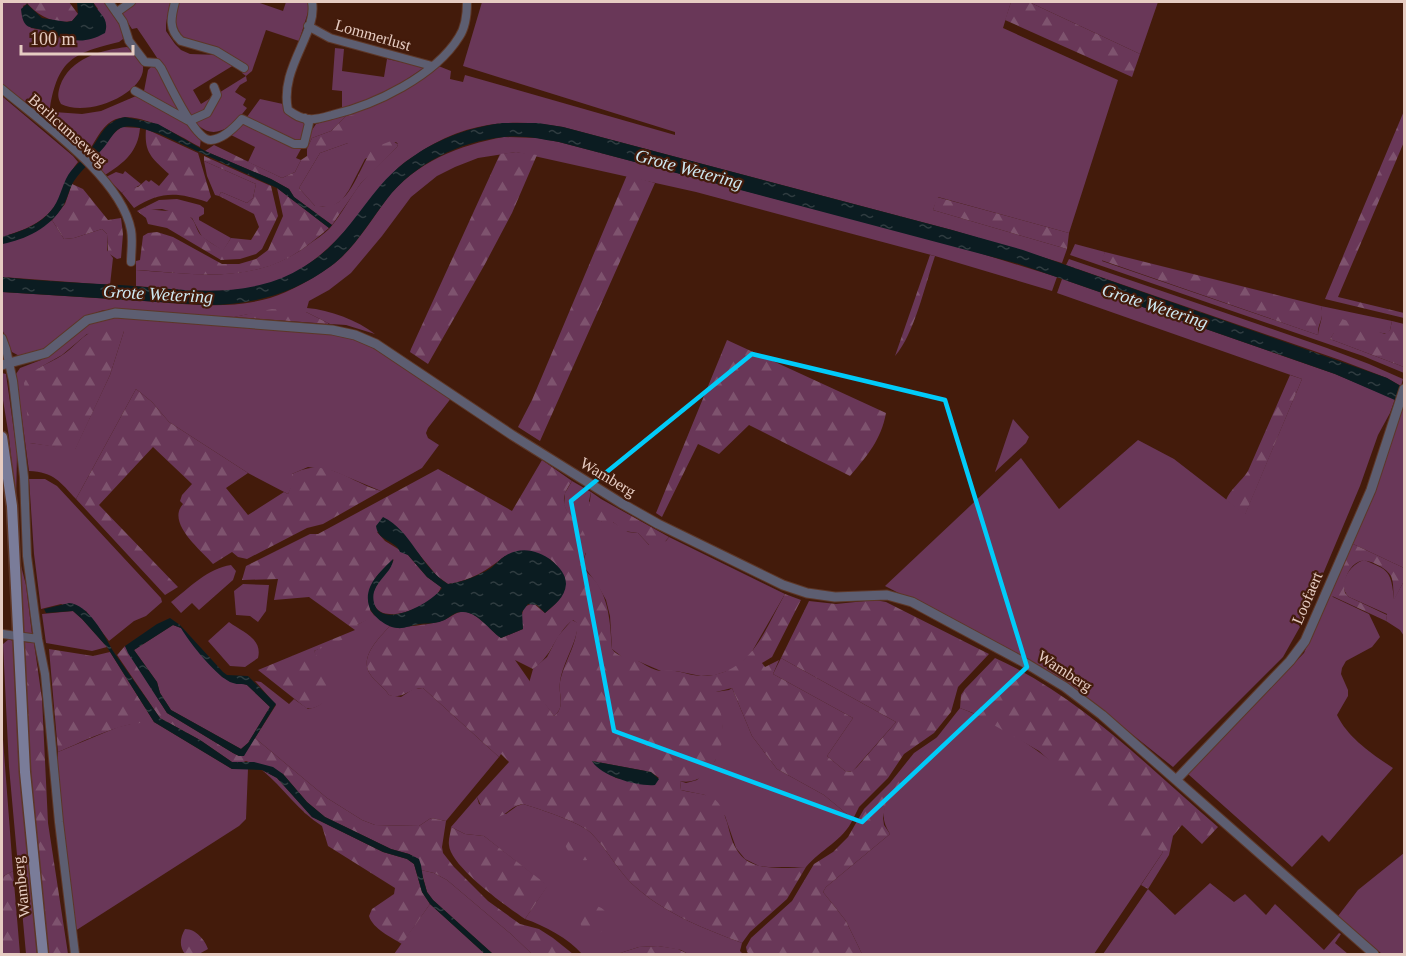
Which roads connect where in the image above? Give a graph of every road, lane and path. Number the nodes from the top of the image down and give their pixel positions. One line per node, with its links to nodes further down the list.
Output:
1 (109, 2): 6 (street)
2 (130, 2): 6 (street)
3 (175, 2): 9 (street)
4 (312, 2): 7 (street)
5 (467, 2): 8 (street)
6 (117, 12): 14 (street)
7 (308, 26): 8 (street, Lommerlust); 13 (street)
8 (432, 66): 13 (street)
9 (244, 68)
10 (214, 87): 14 (street)
11 (2, 89): 15 (street, Berlicumseweg)
12 (135, 91): 14 (street)
13 (304, 118): 14 (street)
14 (189, 121)
15 (131, 262)
16 (2, 338): 17 (street)
17 (5, 364): 22 (street); 23 (street, Wamberg)
18 (1404, 389): 23 (street, Loofaert)
19 (2, 437): 21 (main road, Wamberg)
20 (3, 634): 21 (street)
21 (18, 638): 22 (street); 24 (main road, Wamberg)
22 (38, 639): 25 (street)
23 (1174, 778): 26 (street)
24 (43, 954)
25 (75, 954)
26 (1374, 954)

